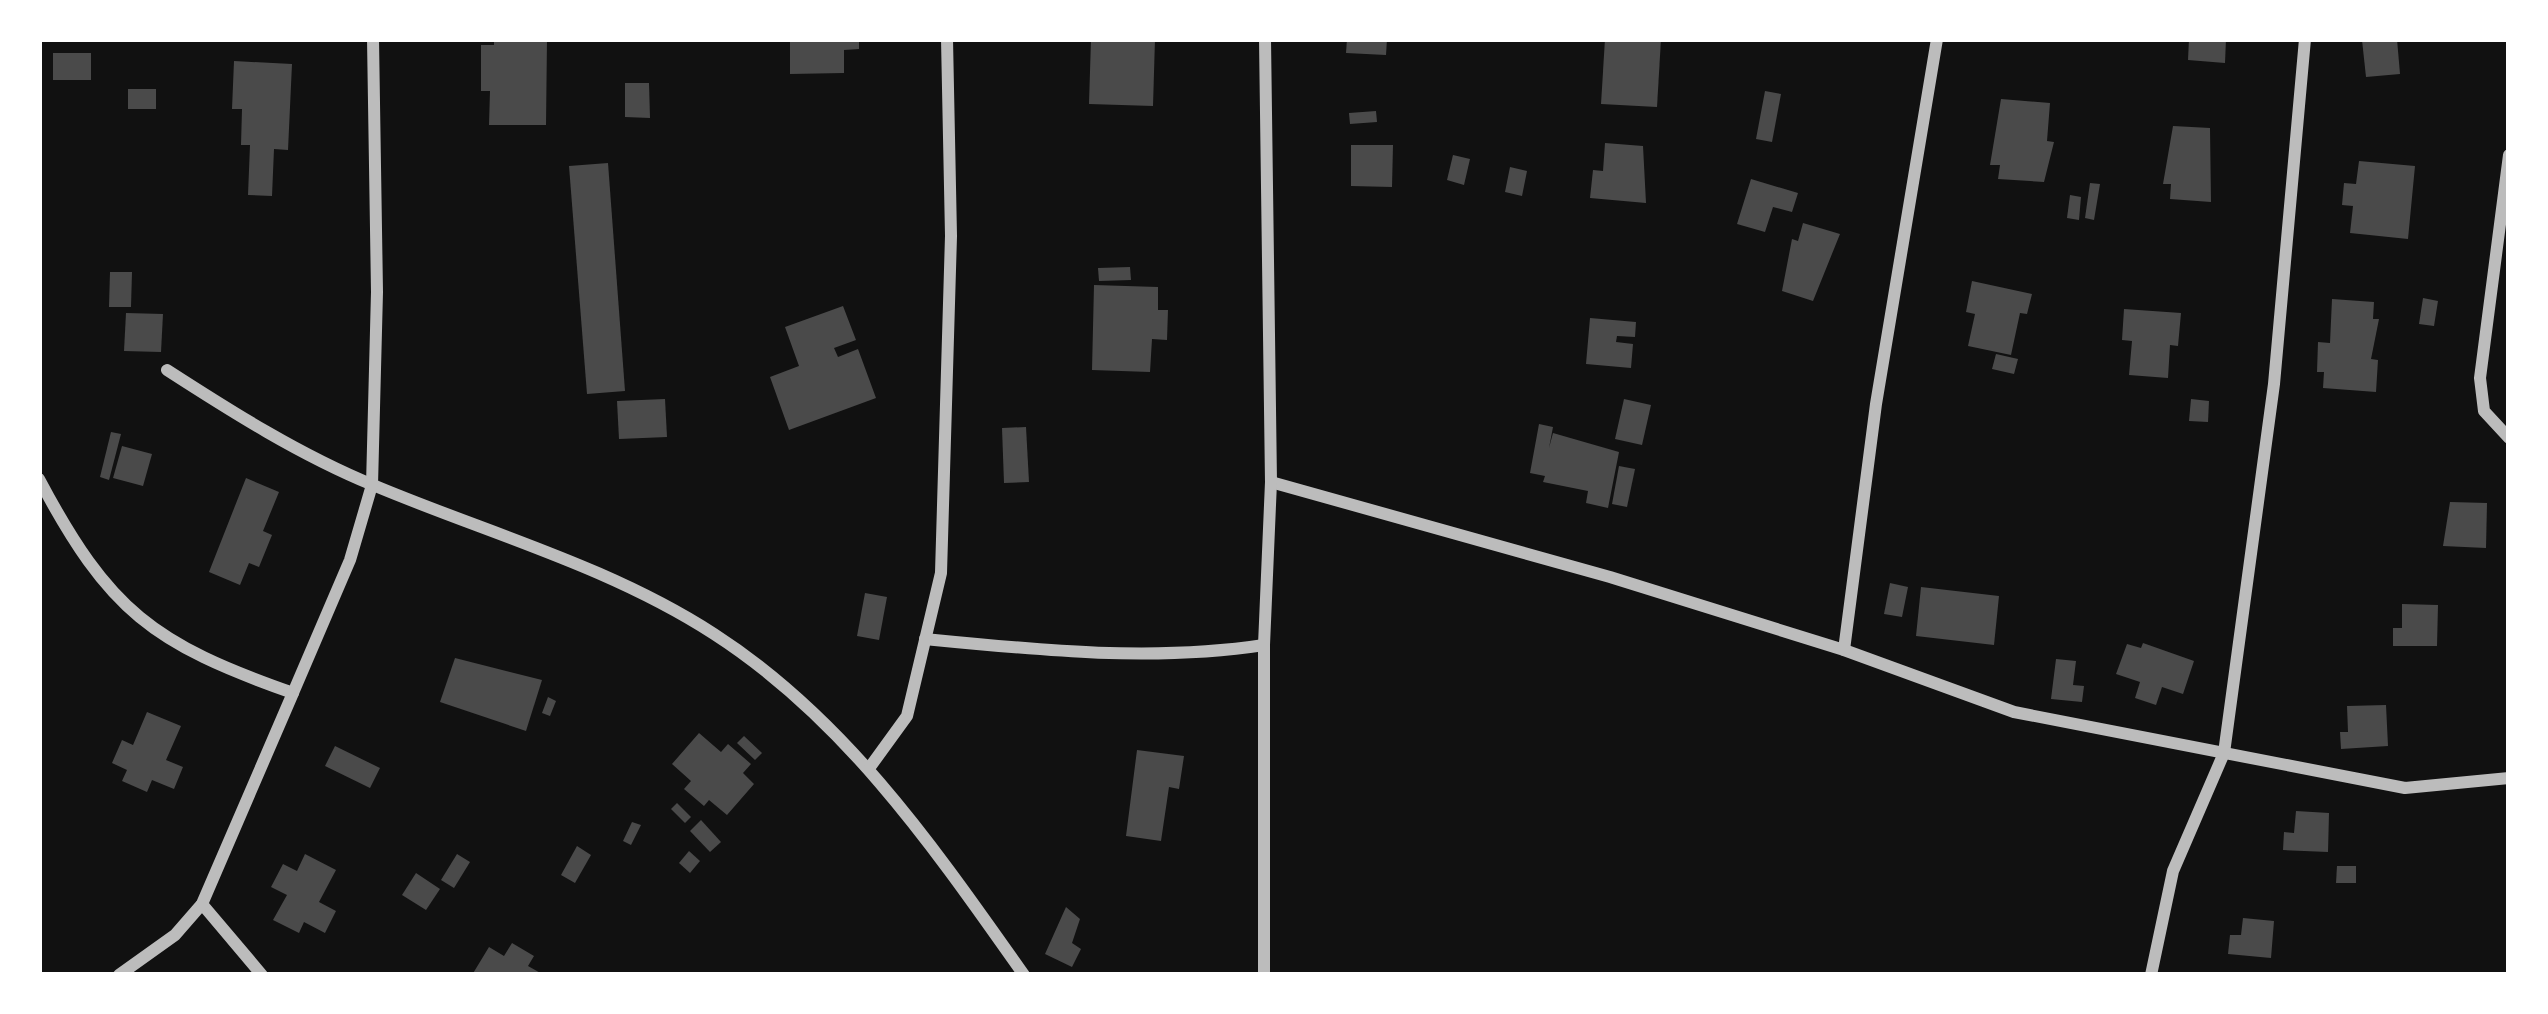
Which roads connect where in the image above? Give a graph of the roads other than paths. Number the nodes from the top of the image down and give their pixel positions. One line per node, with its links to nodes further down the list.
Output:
1 (374, 39): 11 (street)
2 (947, 39): 12 (street)
3 (1265, 39): 10 (street)
4 (1936, 39): 14 (street)
5 (2305, 39): 16 (street)
6 (2509, 155): 8 (street)
7 (166, 370): 11 (street)
8 (2509, 439)
9 (39, 479): 15 (street)
10 (1271, 482): 13 (street); 14 (street)
11 (372, 485): 15 (street); 17 (street)
12 (926, 639): 13 (street); 17 (street)
13 (1264, 645): 23 (street)
14 (1844, 650): 16 (street)
15 (293, 693): 19 (street)
16 (2224, 753): 18 (street); 24 (street)
17 (870, 767): 22 (street)
18 (2509, 778)
19 (202, 904): 20 (street); 21 (street)
20 (119, 975)
21 (262, 975)
22 (1024, 975)
23 (1264, 975)
24 (2151, 975)

